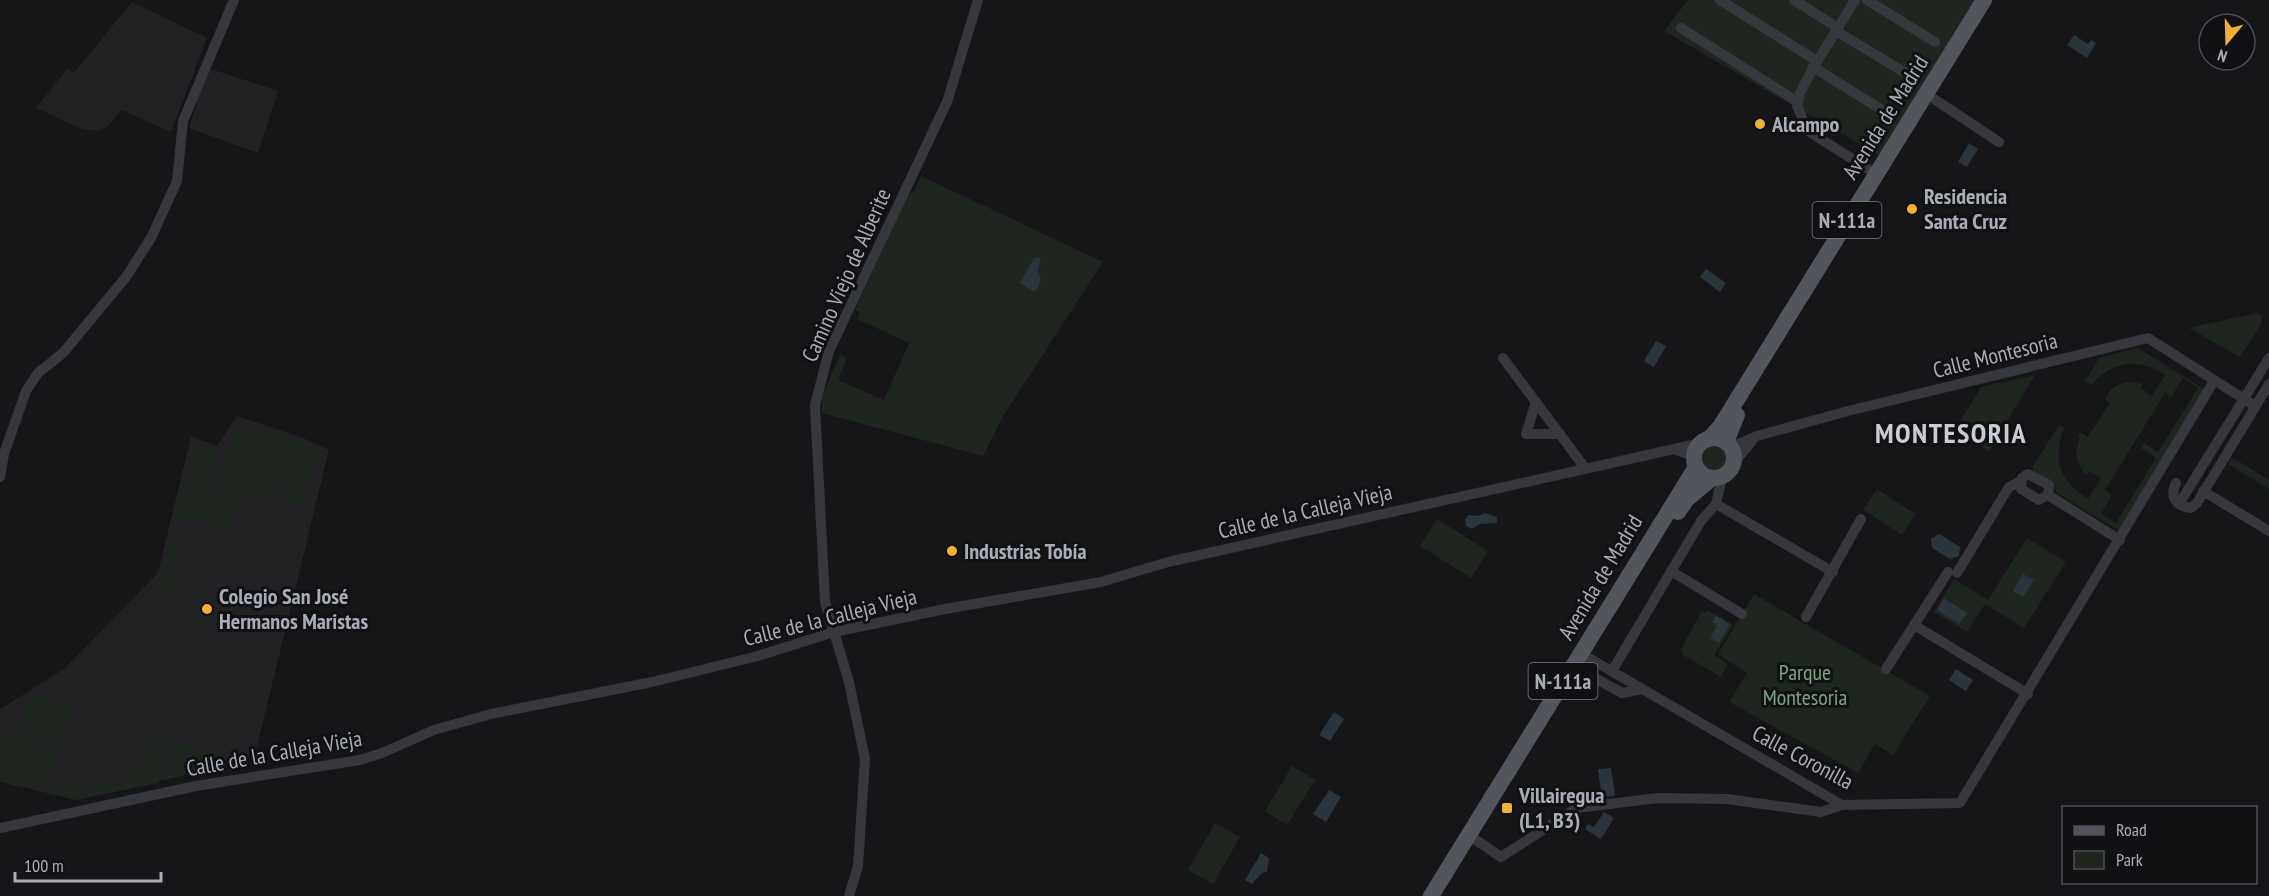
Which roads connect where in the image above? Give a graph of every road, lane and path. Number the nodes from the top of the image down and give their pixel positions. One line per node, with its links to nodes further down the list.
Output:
1 (234, 0): 33 (street)
2 (978, 0): 49 (street, Camino Viejo de Alberite)
3 (1720, 0): 12 (street)
4 (1794, 0): 10 (street)
5 (1855, 0): 10 (street)
6 (1867, 0): 11 (street)
7 (1984, 0): 18 (main road, Avenida de Madrid / N-111a)
8 (1995, 0): 14 (main road, Avenida de Madrid / N-111a)
9 (1681, 28): 15 (street)
10 (1837, 29): 12 (street); 13 (street)
11 (1935, 42)
12 (1815, 64): 15 (street); 16 (street)
13 (1914, 78)
14 (1934, 99): 17 (street); 26 (main road, Avenida de Madrid / N-111a)
15 (1798, 102): 18 (street)
16 (1890, 115)
17 (1999, 142)
18 (1876, 174): 30 (main road, Avenida de Madrid / N-111a)
19 (1503, 358): 24 (street)
20 (2269, 358): 23 (street)
21 (2214, 381): 23 (street, Calle Montesoria); 28 (street, Calle Montesoria); 43 (street)
22 (2269, 384): 25 (street)
23 (2242, 399): 25 (street, Calle Montesoria); 40 (street)
24 (1536, 402): 27 (street); 27 (street)
25 (2255, 406): 37 (street)
26 (1739, 412): 28 (street); 29 (main road, Avenida de Madrid / N-111a)
27 (1560, 434): 32 (street)
28 (1757, 436): 29 (street, Calle Montesoria); 31 (street)
29 (1728, 445): 30 (main road); 31 (main road, N-111a)
30 (1700, 451): 32 (street, Calle de la Calleja Vieja); 34 (main road); 59 (main road, Avenida de Madrid / N-111a)
31 (1733, 464): 34 (main road, N-111a)
32 (1585, 468): 49 (street, Calle de la Calleja Vieja)
33 (0, 477)
34 (1717, 478): 39 (street); 50 (main road, Avenida de Madrid / N-111a)
35 (2021, 481): 38 (street); 38 (street); 48 (street)
36 (2176, 483): 40 (street)
37 (2203, 491): 40 (street); 42 (street)
38 (2048, 495): 43 (street)
39 (1716, 504): 44 (street); 45 (street)
40 (2179, 504)
41 (1861, 519): 45 (street)
42 (2269, 531)
43 (2120, 540): 54 (street)
44 (1671, 570): 46 (street); 52 (street)
45 (1833, 572): 47 (street)
46 (1742, 614)
47 (1806, 617)
48 (1914, 625): 51 (street); 54 (street)
49 (834, 632): 56 (street, Calle de la Calleja Vieja); 58 (street, Camino Viejo de Alberite)
50 (1586, 664): 52 (street, Calle Coronilla); 53 (street, Calle Coronilla); 57 (main road, Avenida de Madrid / N-111a)
51 (1886, 669)
52 (1612, 671): 53 (street, Calle Coronilla)
53 (1642, 689): 55 (street, Calle Coronilla)
54 (2028, 694): 55 (street, Calle Coronilla)
55 (1842, 805): 57 (street)
56 (0, 828)
57 (1476, 840): 60 (main road, Avenida de Madrid / N-111a)
58 (849, 896)
59 (1431, 896)
60 (1442, 896)

